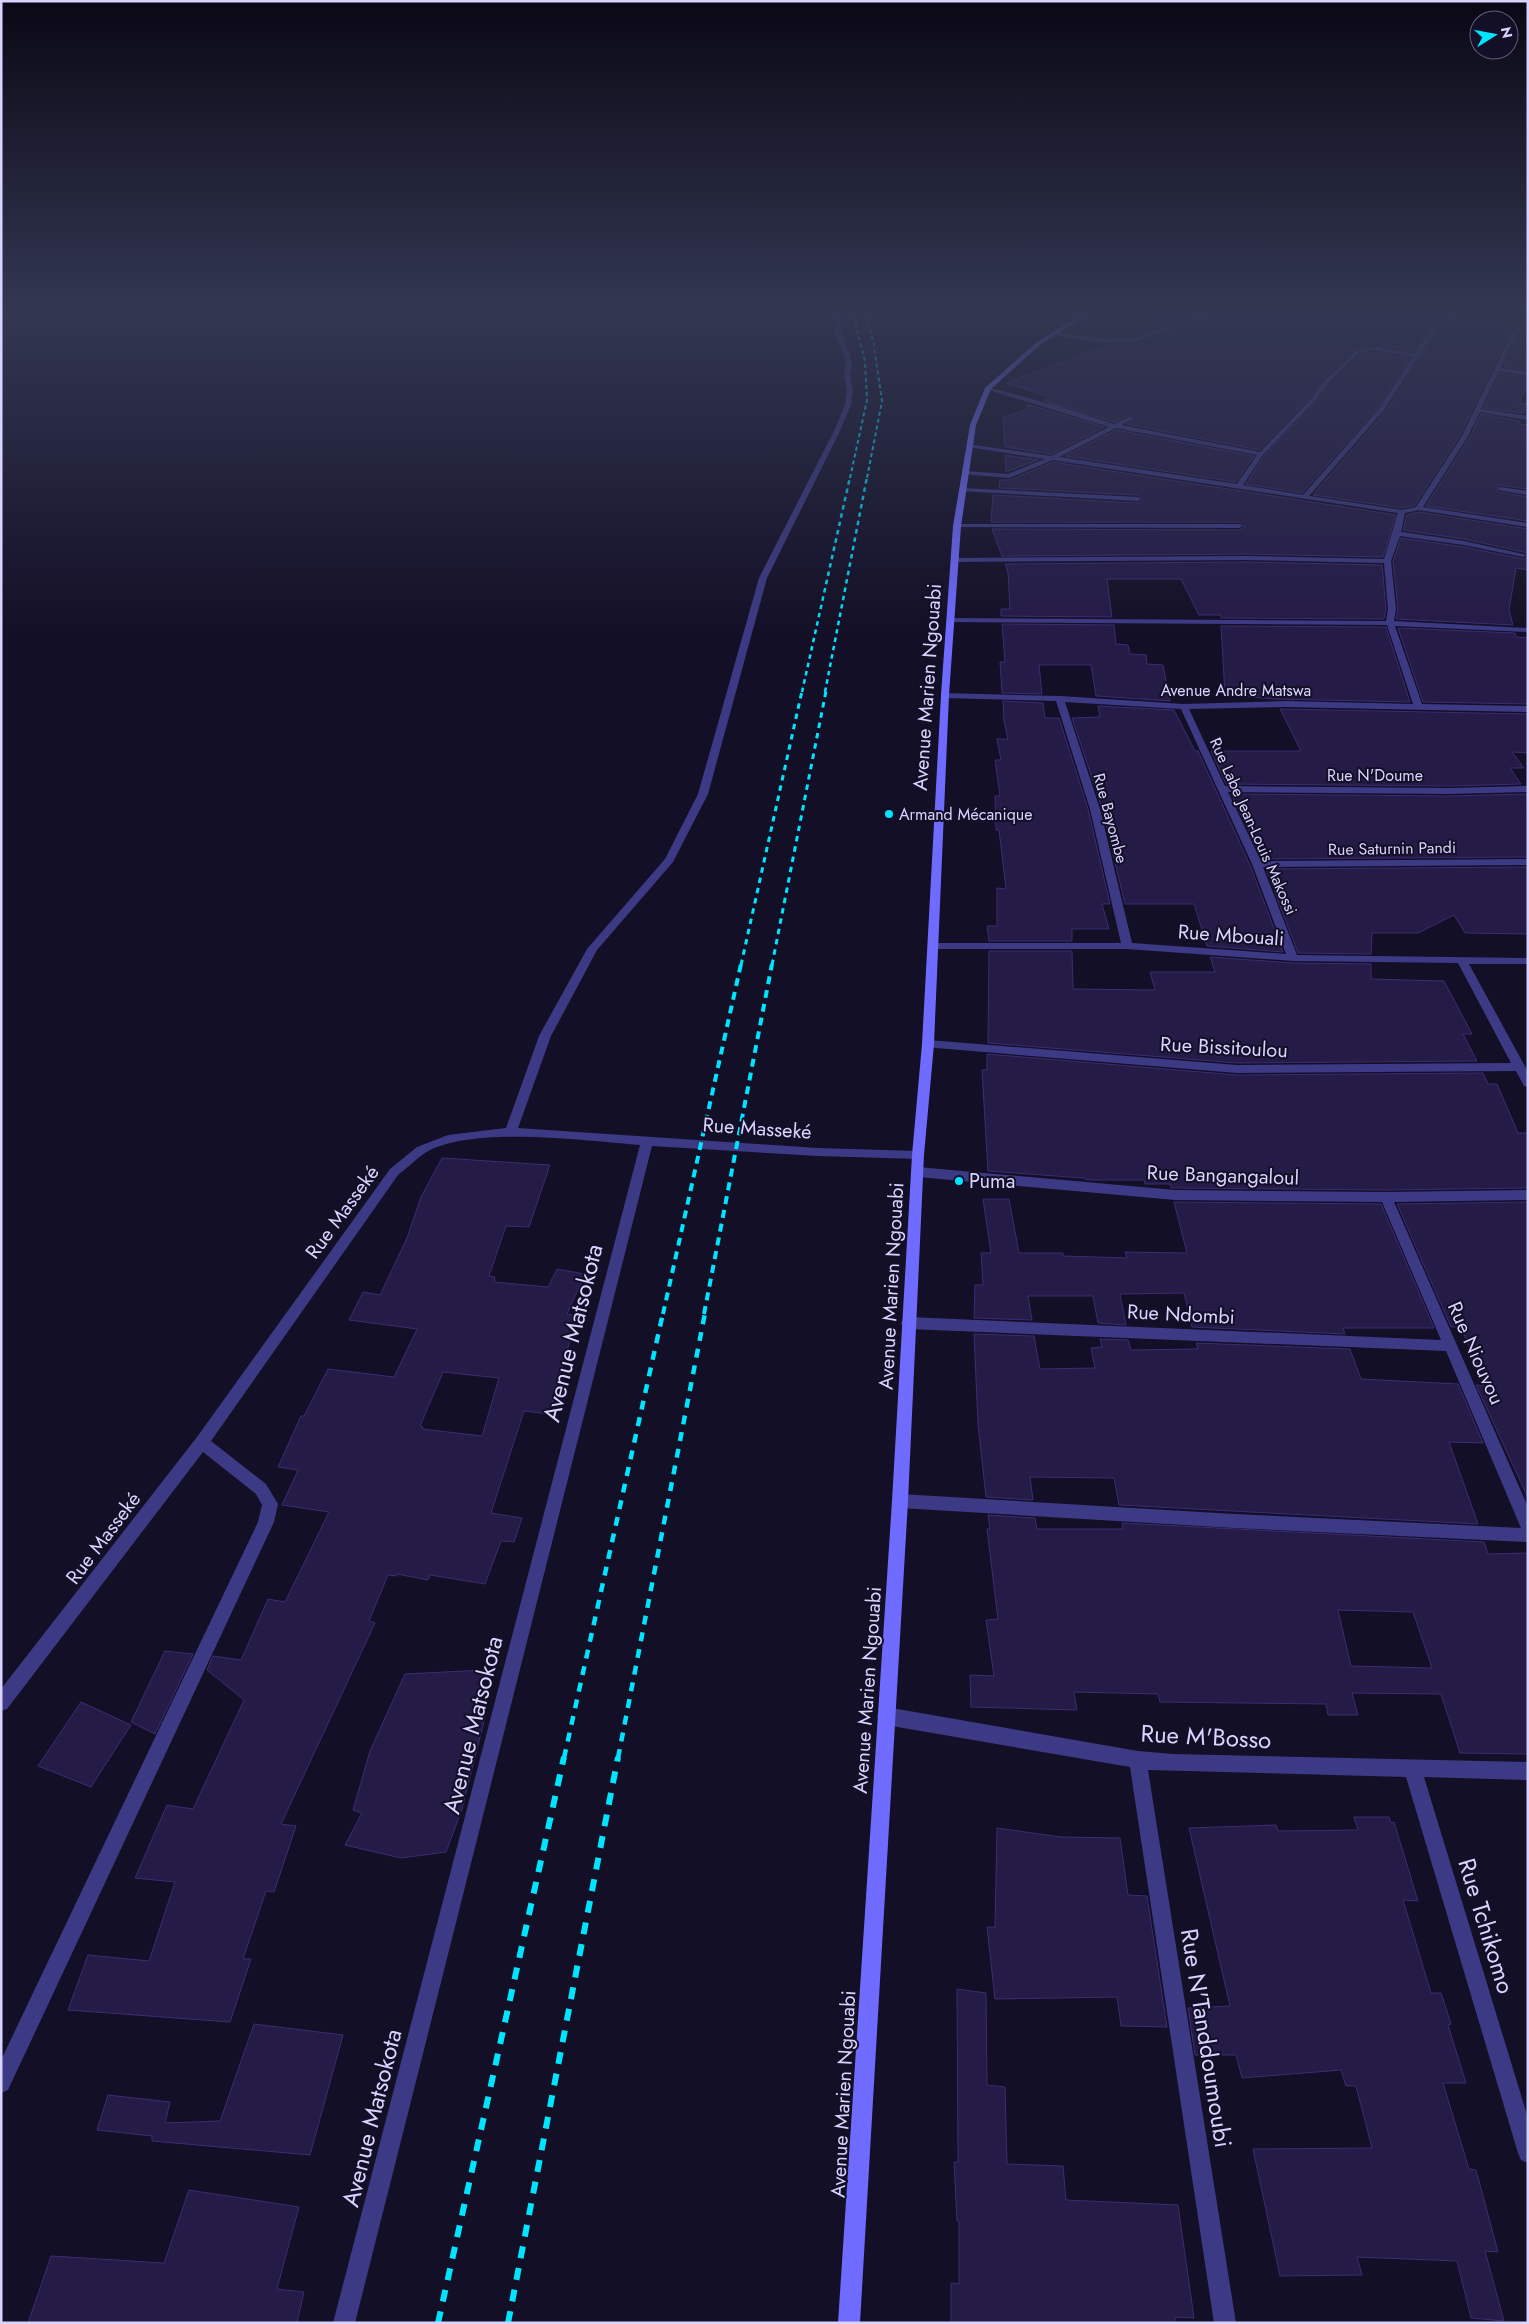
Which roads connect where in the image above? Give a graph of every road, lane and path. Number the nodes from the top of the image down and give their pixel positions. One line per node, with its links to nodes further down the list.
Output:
1 (843, 417): 48 (street)
2 (976, 417): 9 (street, Avenue Marien Ngouabi)
3 (1088, 417): 8 (street)
4 (1296, 417): 10 (street)
5 (1374, 417): 17 (street)
6 (1474, 417): 19 (street)
7 (1131, 418): 8 (street)
8 (1114, 426): 10 (street); 11 (street)
9 (970, 445): 11 (street); 12 (street, Avenue Marien Ngouabi)
10 (1261, 454): 13 (street)
11 (1054, 457): 12 (street); 13 (street)
12 (964, 473): 15 (street, Avenue Marien Ngouabi)
13 (1239, 486): 17 (street)
14 (1500, 489): 16 (street)
15 (962, 490): 18 (street); 22 (street, Avenue Marien Ngouabi)
16 (1528, 493)
17 (1304, 496): 20 (street)
18 (1138, 499)
19 (1419, 508): 20 (street); 21 (street)
20 (1402, 512): 24 (street)
21 (1528, 525)
22 (957, 526): 23 (street); 26 (street, Avenue Marien Ngouabi)
23 (1239, 526)
24 (1397, 534): 25 (street); 27 (street)
25 (1523, 555)
26 (955, 560): 27 (street); 28 (street, Avenue Marien Ngouabi)
27 (1386, 561): 29 (street)
28 (951, 620): 29 (street); 31 (street, Avenue Marien Ngouabi)
29 (1390, 623): 30 (street); 34 (street)
30 (1528, 630)
31 (945, 696): 32 (street, Avenue Andre Matswa); 40 (street, Avenue Marien Ngouabi)
32 (1060, 699): 33 (street, Avenue Andre Matswa); 41 (street, Rue Bayombe)
33 (1184, 706): 34 (street, Avenue Andre Matswa); 36 (street, Rue Labe Jean-Louis Makossi)
34 (1419, 708): 35 (street, Avenue Andre Matswa)
35 (1528, 709)
36 (1222, 789): 37 (street, Rue N'Doume); 39 (street, Rue Labe Jean-Louis Makossi)
37 (1528, 789)
38 (1528, 862): 39 (street, Rue Saturnin Pandi)
39 (1257, 864): 42 (street, Rue Labe Jean-Louis Makossi)
40 (932, 946): 41 (street, Rue Mbouali); 45 (street, Avenue Marien Ngouabi)
41 (1127, 946): 42 (street, Rue Mbouali)
42 (1294, 958): 43 (street, Rue Mbouali)
43 (1461, 959): 44 (street, Rue Mbouali); 46 (street)
44 (1528, 960)
45 (928, 1044): 46 (street, Rue Bissitoulou); 50 (street, Avenue Marien Ngouabi)
46 (1519, 1067): 47 (street)
47 (1528, 1083)
48 (510, 1132): 49 (street, Rue Masseké); 56 (street, Rue Masseké)
49 (648, 1140): 50 (street, Rue Masseké); 67 (street, Avenue Matsokota)
50 (918, 1155): 51 (street, Avenue Marien Ngouabi)
51 (918, 1172): 53 (street, Rue Bangangaloul); 54 (street, Avenue Marien Ngouabi)
52 (1528, 1195): 53 (street, Rue Bangangaloul)
53 (1386, 1197): 55 (street, Rue Niouvou)
54 (908, 1323): 55 (street, Rue Ndombi); 57 (street, Avenue Marien Ngouabi)
55 (1452, 1346): 58 (street, Rue Niouvou)
56 (202, 1442): 60 (street, Rue Masseké); 65 (street)
57 (900, 1501): 59 (street); 61 (street, Avenue Marien Ngouabi)
58 (1528, 1526)
59 (1528, 1534)
60 (1, 1703)
61 (886, 1716): 62 (street, Rue M'Bosso); 68 (street, Avenue Marien Ngouabi)
62 (1138, 1760): 63 (street, Rue M'Bosso); 69 (street, Rue N'Tanddoumoubi)
63 (1413, 1770): 64 (street, Rue M'Bosso); 66 (street, Rue Tchikomo)
64 (1528, 1771)
65 (1, 2084)
66 (1528, 2154)
67 (344, 2323)
68 (849, 2323)
69 (1225, 2323)

